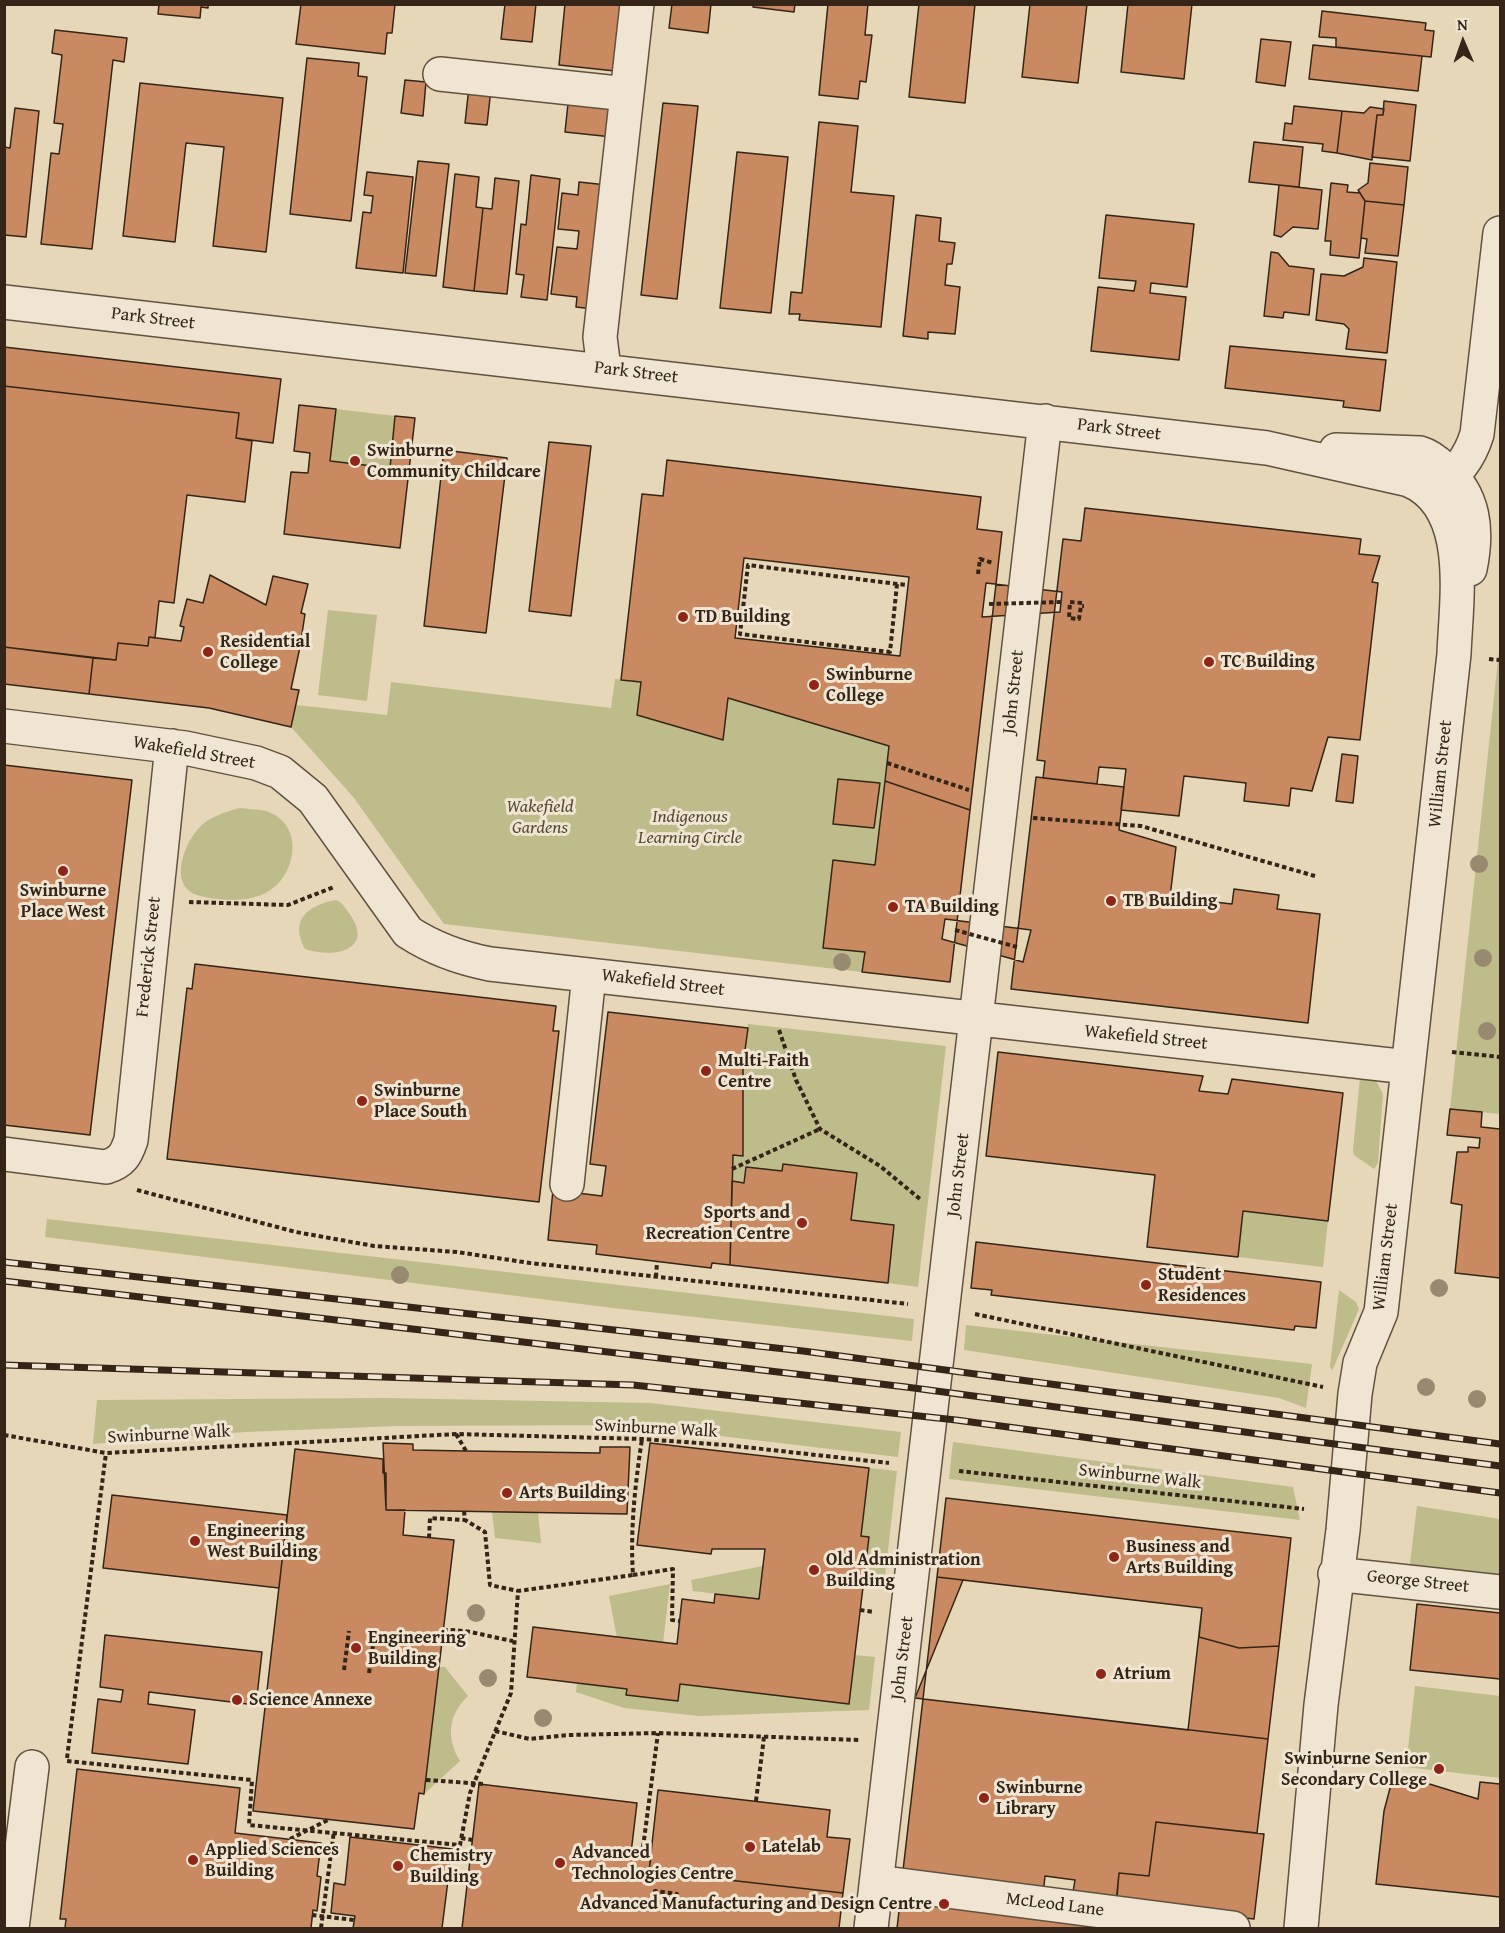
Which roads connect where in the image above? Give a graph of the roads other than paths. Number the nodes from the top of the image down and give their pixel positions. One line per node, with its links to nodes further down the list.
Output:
1 (637, 4): 3 (street)
2 (440, 74): 3 (street)
3 (627, 94): 7 (street)
4 (1500, 233): 6 (street)
5 (4, 302): 7 (street, Park Street)
6 (1495, 329): 9 (street)
7 (604, 369): 8 (street, Park Street)
8 (1046, 421): 9 (street, Park Street); 13 (street, John Street)
9 (1442, 484): 14 (street, William Street)
10 (4, 726): 11 (street, Wakefield Street)
11 (178, 747): 12 (street, Wakefield Street); 15 (street, Frederick Street)
12 (589, 975): 13 (street, Wakefield Street); 16 (street)
13 (976, 1019): 14 (street, Wakefield Street); 20 (street, John Street)
14 (1408, 1066): 17 (street, William Street)
15 (4, 1154)
16 (567, 1184)
17 (1335, 1574): 18 (street, George Street); 24 (street, William Street)
18 (1500, 1592)
19 (32, 1767): 21 (street)
20 (878, 1873): 22 (street, John Street); 23 (street, McLeod Lane)
21 (12, 1929)
22 (871, 1929)
23 (1233, 1929)
24 (1300, 1929)

